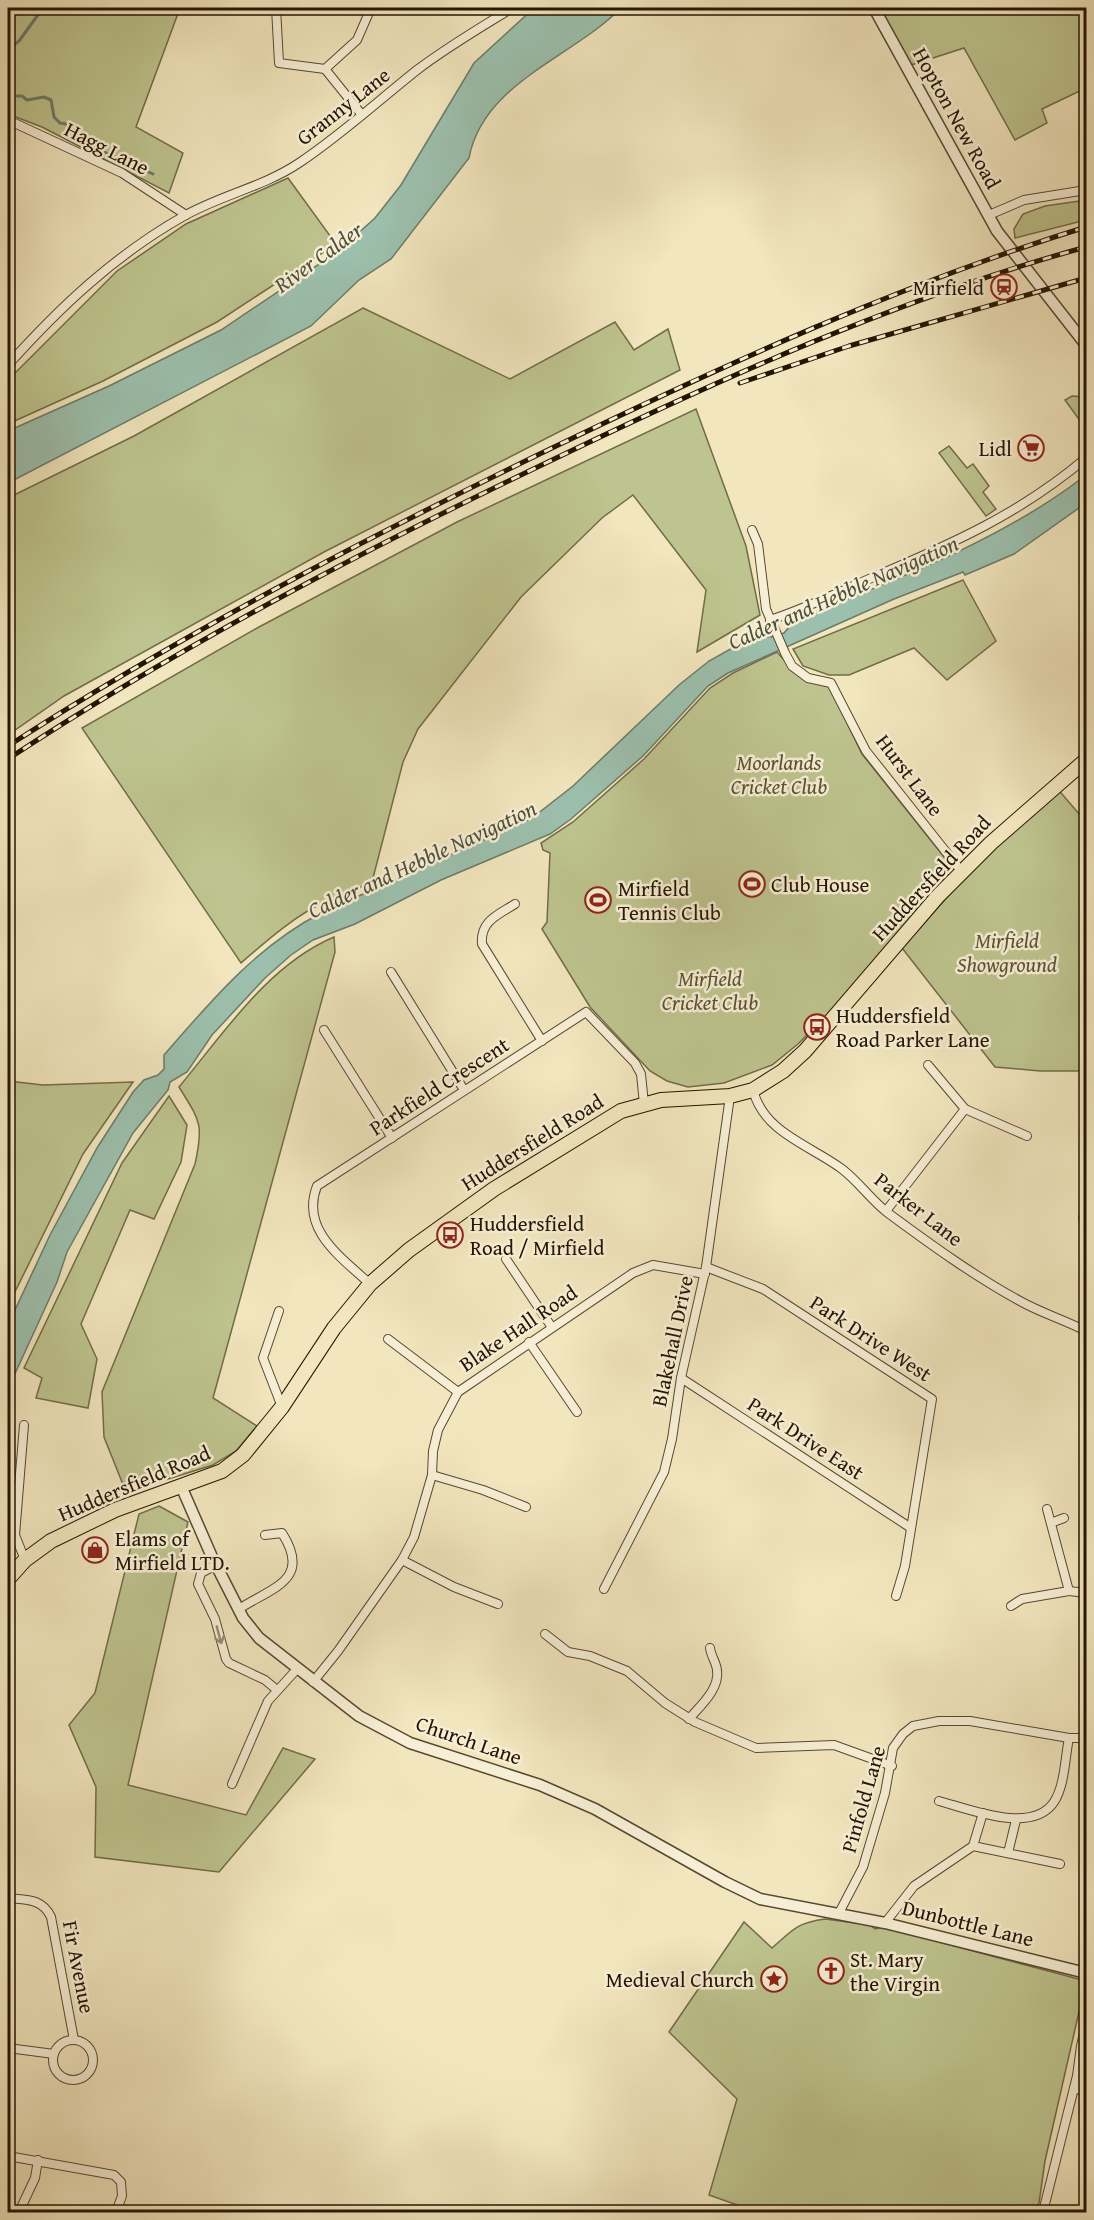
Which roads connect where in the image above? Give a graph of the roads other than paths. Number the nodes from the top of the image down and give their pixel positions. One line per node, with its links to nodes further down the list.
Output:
1 (276, 8): 5 (street)
2 (371, 8): 5 (street)
3 (512, 8): 6 (street, Granny Lane)
4 (874, 8): 10 (street, Hopton New Road)
5 (325, 69): 6 (street)
6 (362, 115): 9 (street, Granny Lane)
7 (8, 120): 9 (street, Hagg Lane)
8 (1086, 190): 10 (street)
9 (186, 215): 12 (street, Granny Lane)
10 (989, 215): 11 (street, Hopton New Road)
11 (1086, 345)
12 (8, 365)
13 (1086, 459): 15 (street)
14 (752, 530): 15 (street, Hurst Lane)
15 (772, 624): 17 (street, Hurst Lane)
16 (1086, 760): 17 (highway, Huddersfield Road)
17 (962, 872): 24 (highway, Huddersfield Road)
18 (515, 904): 21 (street)
19 (391, 972): 23 (street)
20 (324, 1030): 29 (street)
21 (542, 1041): 23 (street, Parkfield Crescent); 26 (street, Parkfield Crescent)
22 (928, 1065): 27 (street)
23 (465, 1090): 29 (street, Parkfield Crescent)
24 (753, 1090): 25 (highway, Huddersfield Road); 31 (street, Parker Lane)
25 (730, 1096): 26 (highway, Huddersfield Road); 34 (street, Blakehall Drive)
26 (644, 1104): 35 (highway, Huddersfield Road)
27 (965, 1109): 28 (street); 31 (street)
28 (1027, 1136)
29 (392, 1138): 35 (street, Parkfield Crescent)
30 (1086, 1208): 32 (street)
31 (886, 1211): 38 (street, Parker Lane)
32 (1086, 1231)
33 (506, 1259): 37 (street)
34 (705, 1270): 37 (street, Blake Hall Road); 41 (street, Blakehall Drive); 52 (street, Park Drive West)
35 (370, 1284): 43 (highway, Huddersfield Road)
36 (279, 1311): 43 (street)
37 (551, 1326): 40 (street, Blake Hall Road)
38 (1085, 1328)
39 (388, 1339): 42 (street)
40 (529, 1342): 42 (street, Blake Hall Road); 44 (street)
41 (681, 1378): 52 (street, Park Drive East); 58 (street, Blakehall Drive)
42 (458, 1392): 46 (street, Blake Hall Road)
43 (282, 1407): 47 (highway, Huddersfield Road)
44 (577, 1412)
45 (24, 1425): 54 (street)
46 (432, 1474): 48 (street); 55 (street, Blake Hall Road)
47 (181, 1486): 54 (highway, Huddersfield Road); 56 (street, Church Lane)
48 (526, 1507)
49 (1047, 1509): 51 (street)
50 (1064, 1518): 51 (street)
51 (1051, 1523): 59 (street)
52 (911, 1528): 61 (street, Park Drive West)
53 (265, 1535): 64 (street)
54 (25, 1560): 57 (highway, Huddersfield Road)
55 (402, 1560): 62 (street); 68 (street, Blake Hall Road)
56 (216, 1565): 64 (street, Church Lane); 69 (street, one-way to 69)
57 (8, 1579)
58 (604, 1589)
59 (1069, 1591): 60 (street); 63 (street)
60 (1086, 1593)
61 (896, 1596)
62 (498, 1604)
63 (1011, 1606)
64 (238, 1609): 67 (street, Church Lane)
65 (545, 1634): 70 (street)
66 (710, 1648): 70 (street)
67 (297, 1669): 68 (street, Church Lane); 69 (street)
68 (313, 1682): 82 (street, Church Lane)
69 (277, 1690): 74 (street)
70 (689, 1719): 73 (street)
71 (1069, 1738): 72 (street, Pinfold Lane); 73 (street, Pinfold Lane); 77 (street)
72 (1086, 1738)
73 (892, 1766): 82 (street, Pinfold Lane)
74 (232, 1784)
75 (939, 1801): 76 (street)
76 (983, 1813): 77 (street); 78 (street)
77 (1016, 1820): 79 (street)
78 (973, 1846): 79 (street); 83 (street)
79 (1008, 1853): 80 (street)
80 (1060, 1864)
81 (8, 1898): 86 (street, Fir Avenue)
82 (839, 1913): 83 (street, Dunbottle Lane)
83 (885, 1923): 84 (street, Dunbottle Lane)
84 (1086, 1973)
85 (1086, 2025): 89 (street)
86 (74, 2040): 88 (street); 88 (street)
87 (8, 2048): 88 (street)
88 (54, 2054)
89 (1074, 2088): 90 (street); 95 (street)
90 (1086, 2092)
91 (8, 2156): 92 (street)
92 (38, 2160): 93 (street); 94 (street)
93 (19, 2212)
94 (116, 2212)
95 (1043, 2212)

